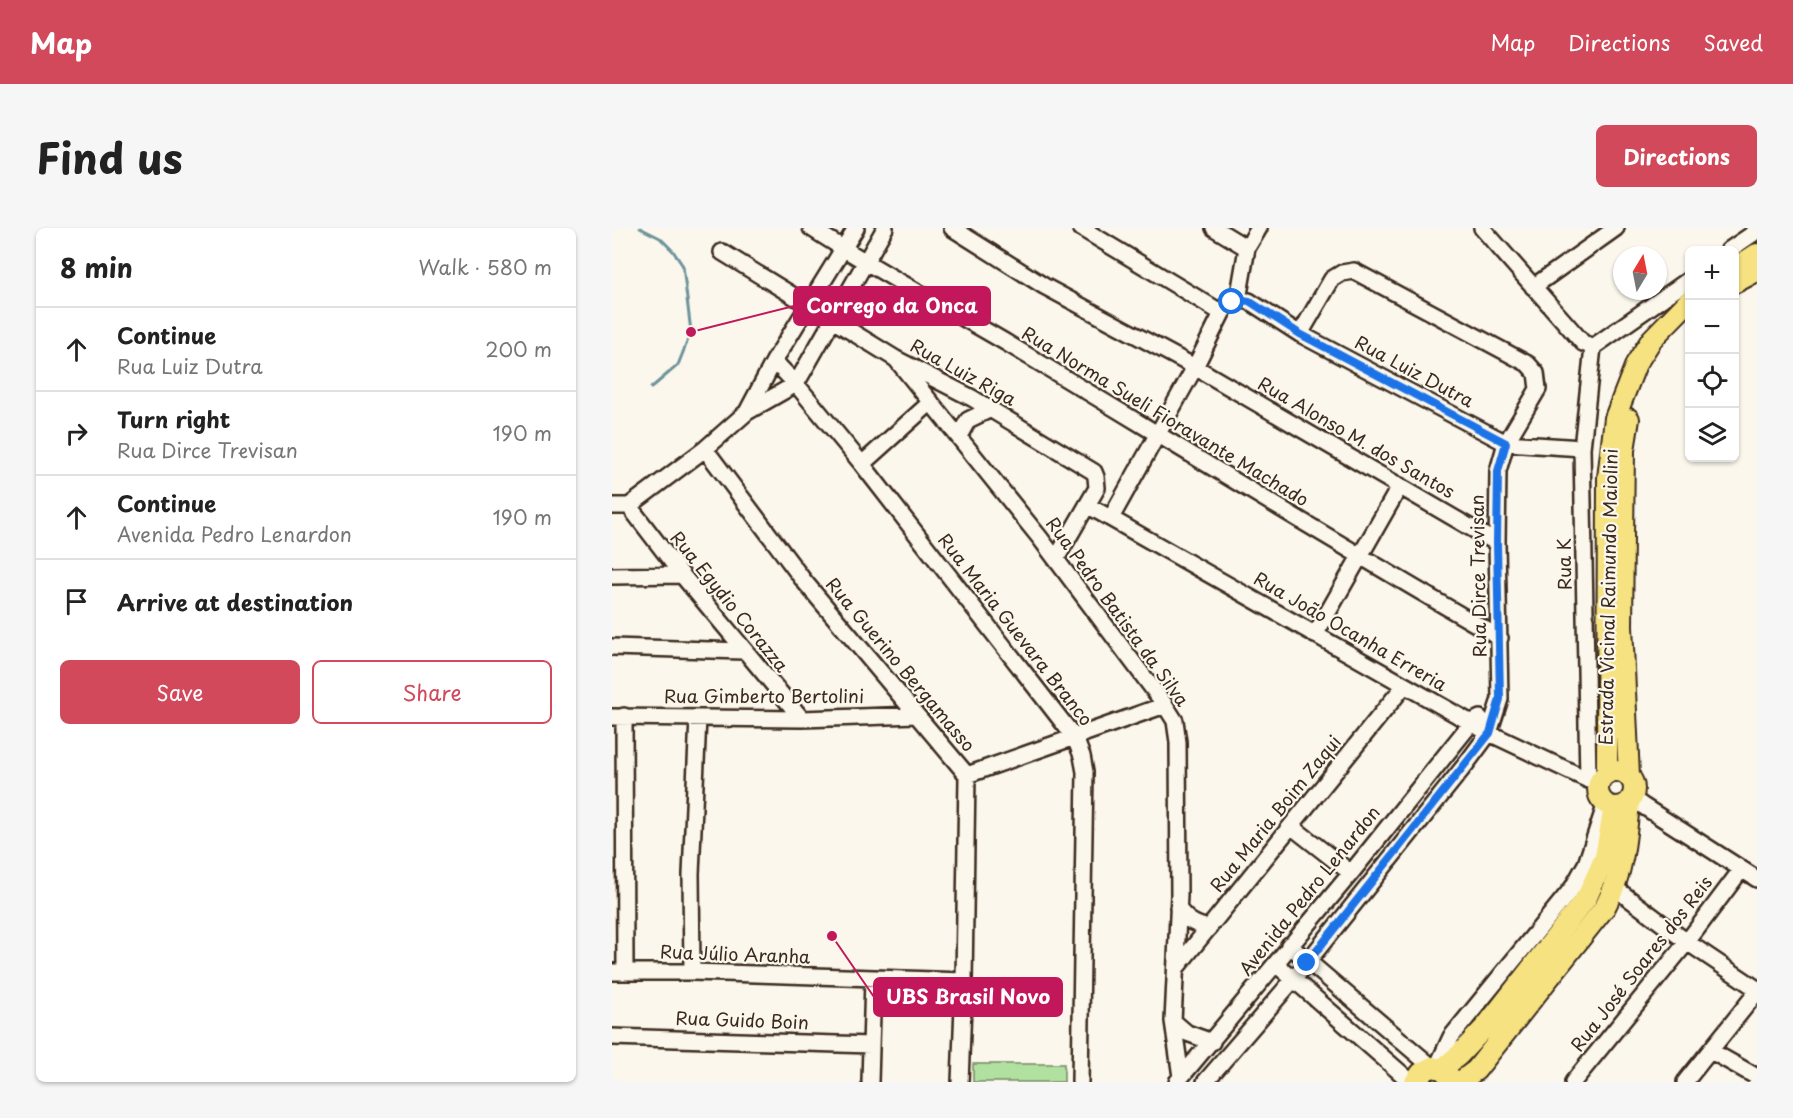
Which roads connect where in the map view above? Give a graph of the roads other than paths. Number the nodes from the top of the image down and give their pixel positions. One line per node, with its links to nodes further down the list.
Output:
1 (811, 228): 13 (street, Rua Norma Sueli Fioravante Machado)
2 (856, 228): 13 (street)
3 (885, 228): 16 (street)
4 (952, 228): 32 (street, Rua Alonso M. dos Santos)
5 (1081, 228): 25 (street)
6 (1214, 228): 12 (street)
7 (1259, 228): 12 (street)
8 (1482, 228): 21 (street)
9 (1616, 228): 21 (street)
10 (1757, 231): 11 (street)
11 (1735, 246)
12 (1247, 248): 22 (street)
13 (843, 249): 16 (street, Rua Norma Sueli Fioravante Machado); 24 (street)
14 (723, 252): 24 (street, Rua Luiz Riga)
15 (1757, 254): 17 (main road)
16 (866, 261): 26 (street); 37 (street, Rua Norma Sueli Fioravante Machado)
17 (1739, 266)
18 (1757, 272): 19 (main road)
19 (1739, 281)
20 (1685, 282): 29 (street)
21 (1533, 287): 29 (street)
22 (1238, 300): 25 (street); 28 (street, Rua Luiz Dutra)
23 (1685, 304): 69 (main road, Estrada Vicinal Raimundo Maiolini)
24 (810, 305): 26 (street, Rua Luiz Riga); 31 (street)
25 (1222, 313): 32 (street)
26 (834, 321): 30 (street, Rua Luiz Riga); 33 (street)
27 (1685, 321): 68 (main road, Estrada Vicinal Raimundo Maiolini)
28 (1300, 334): 39 (street, Rua Luiz Dutra); 39 (street, Rua Dirce Trevisan)
29 (1593, 347): 40 (street, Rua K)
30 (896, 359): 34 (street, Rua Pedro Batista da Silva); 35 (street, Rua Luiz Riga)
31 (774, 361): 33 (street, Rua Maria Guevara Branco); 36 (street)
32 (1195, 367): 37 (street); 43 (street, Rua Alonso M. dos Santos)
33 (796, 384): 36 (street); 42 (street, Rua Maria Guevara Branco)
34 (931, 402): 38 (street, Rua Pedro Batista da Silva); 42 (street)
35 (991, 409): 38 (street); 46 (street, Rua Luiz Riga)
36 (747, 412): 41 (street)
37 (1157, 435): 47 (street); 49 (street, Rua Norma Sueli Fioravante Machado)
38 (959, 436): 50 (street, Rua Pedro Batista da Silva)
39 (1506, 443): 40 (street, Rua Luiz Dutra); 48 (street, Rua Dirce Trevisan)
40 (1582, 448): 69 (street, Rua K)
41 (705, 449): 45 (street); 61 (street, Rua Guerino Bergamasso)
42 (862, 464): 66 (street, Rua Maria Guevara Branco)
43 (1400, 486): 48 (street, Rua Alonso M. dos Santos); 49 (street)
44 (612, 506): 45 (street)
45 (629, 506): 51 (street, Rua Egydio Corazza)
46 (1087, 506): 47 (street, Rua João Ocanha Erreria); 50 (street)
47 (1111, 518): 53 (street, Rua João Ocanha Erreria)
48 (1497, 543): 54 (street, Rua Dirce Trevisan)
49 (1359, 557): 53 (street); 54 (street, Rua Norma Sueli Fioravante Machado)
50 (1056, 559): 58 (street, Rua Pedro Batista da Silva)
51 (682, 575): 52 (street); 56 (street, Rua Egydio Corazza)
52 (612, 576)
53 (1315, 635): 57 (street, Rua João Ocanha Erreria)
54 (1500, 638): 59 (street, Rua Dirce Trevisan)
55 (612, 647): 56 (street)
56 (743, 651): 63 (street, Rua Egydio Corazza)
57 (1404, 686): 64 (street, Rua João Ocanha Erreria); 71 (street, Rua Maria Boim Zaqui)
58 (1165, 705): 66 (street); 76 (street, Rua Pedro Batista da Silva)
59 (1497, 709): 64 (street); 65 (street, Rua Dirce Trevisan)
60 (618, 716): 62 (street, Rua Gimberto Bertolini); 83 (street)
61 (916, 716): 63 (street, Rua Gimberto Bertolini); 67 (street, Rua Guerino Bergamasso)
62 (698, 718): 63 (street, Rua Gimberto Bertolini); 84 (street)
63 (802, 719)
64 (1472, 722): 65 (street, Rua João Ocanha Erreria); 73 (street, Avenida Pedro Lenardon)
65 (1490, 733): 69 (street, Rua João Ocanha Erreria); 80 (street)
66 (1075, 738): 67 (street); 99 (street, Rua Maria Guevara Branco)
67 (967, 775): 87 (street, Rua Guerino Bergamasso)
68 (1629, 776): 69 (main road); 70 (main road)
69 (1598, 780): 70 (main road)
70 (1620, 802): 72 (street); 75 (main road); 94 (main road)
71 (1291, 826): 73 (street); 77 (street, Rua Maria Boim Zaqui)
72 (1741, 870): 74 (street); 78 (street, Rua José Soares dos Reis)
73 (1351, 873): 79 (street, Avenida Pedro Lenardon)
74 (1757, 879)
75 (1615, 888): 78 (street); 102 (main road)
76 (1178, 908): 77 (street); 82 (street, Rua Pedro Batista da Silva)
77 (1209, 928): 82 (street, Rua Maria Boim Zaqui)
78 (1687, 942): 88 (street); 103 (street, Rua José Soares dos Reis)
79 (1289, 945): 80 (street); 81 (street, Avenida Pedro Lenardon)
80 (1307, 963): 86 (street); 94 (street)
81 (1276, 964): 86 (street); 91 (street, Avenida Pedro Lenardon)
82 (1177, 967): 89 (street, Rua Pedro Batista da Silva)
83 (618, 972): 84 (street, Rua Júlio Aranha)
84 (692, 972): 85 (street, Rua Júlio Aranha)
85 (873, 979): 87 (street, Rua Júlio Aranha); 92 (street)
86 (1293, 980): 100 (street); 101 (street)
87 (964, 981): 98 (street, Rua Guerino Bergamasso)
88 (1757, 991): 93 (street)
89 (1173, 1021): 91 (street); 96 (street, Rua Pedro Batista da Silva)
90 (612, 1037): 92 (street, Rua Guido Boin)
91 (1212, 1042): 96 (street, Avenida Pedro Lenardon)
92 (871, 1045): 97 (street)
93 (1711, 1051): 95 (street); 104 (street)
94 (1441, 1071): 101 (main road)
95 (1757, 1077)
96 (1179, 1079)
97 (870, 1082)
98 (960, 1082)
99 (1080, 1082)
100 (1205, 1082)
101 (1413, 1082)
102 (1460, 1082)
103 (1573, 1082)
104 (1685, 1082)

